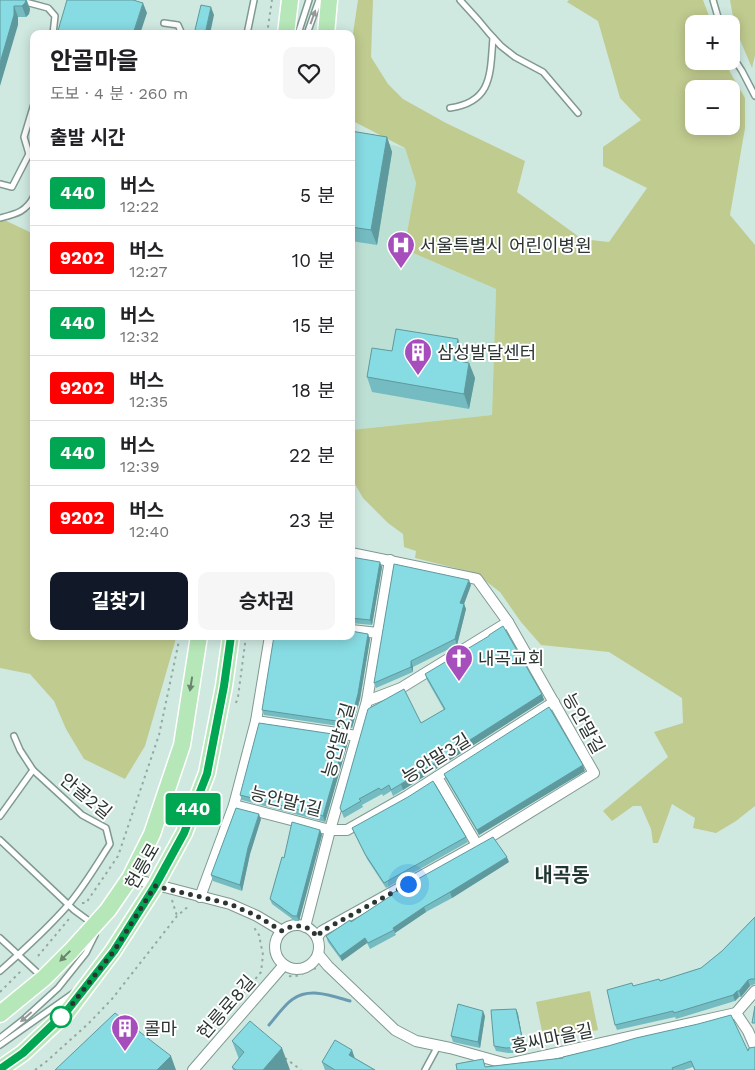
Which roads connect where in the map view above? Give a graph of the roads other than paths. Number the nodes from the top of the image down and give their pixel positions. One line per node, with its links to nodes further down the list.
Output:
1 (18, 0): 11 (lane)
2 (254, 0): 13 (lane)
3 (310, 0): 15 (lane)
4 (319, 0): 16 (lane, one-way to 4)
5 (330, 0): 17 (main road)
6 (460, 0): 18 (lane)
7 (713, 0): 9 (lane)
8 (282, 2): 14 (main road)
9 (717, 15)
10 (164, 23): 12 (lane)
11 (53, 30)
12 (180, 30)
13 (248, 30)
14 (286, 30)
15 (299, 30)
16 (308, 30)
17 (326, 30)
18 (493, 38): 21 (lane); 22 (lane)
19 (740, 68): 20 (lane)
20 (755, 93)
21 (450, 108)
22 (578, 113)
23 (30, 118): 24 (lane)
24 (30, 151)
25 (30, 158): 26 (lane)
26 (0, 184)
27 (30, 204): 28 (lane)
28 (0, 218)
29 (355, 554): 30 (street, 능안말길)
30 (390, 560): 31 (street, 능안말길); 33 (street, 능안말2길)
31 (508, 622): 37 (street); 38 (street, 능안말길)
32 (355, 630): 33 (street)
33 (378, 633): 37 (street, 능안말2길)
34 (198, 640): 49 (main road, 헌릉로, one-way to 49)
35 (230, 640): 50 (main road, 헌릉로)
36 (269, 640): 39 (street, 능안말1길)
37 (367, 701): 41 (street, 능안말2길)
38 (554, 702): 43 (street, 능안말3길); 48 (street, 능안말길)
39 (256, 721): 41 (street); 44 (street, 능안말1길)
40 (14, 736): 42 (lane, 안골2길)
41 (357, 736): 46 (street, 능안말2길)
42 (33, 770): 45 (lane); 52 (lane, 안골2길)
43 (437, 777): 46 (street, 능안말3길); 48 (street)
44 (234, 805): 46 (street, 능안말1길); 51 (street, 능안말1길)
45 (0, 816)
46 (330, 830): 55 (street, 능안말2길)
47 (0, 840): 52 (lane)
48 (477, 846): 57 (street, 능안말길)
49 (130, 878): 50 (street); 53 (main road, 헌릉로)
50 (155, 886): 51 (street); 64 (main road, 헌릉로)
51 (200, 897): 56 (street)
52 (68, 905): 54 (lane); 60 (lane, 안골2길)
53 (108, 910): 54 (main road, 헌릉로); 68 (lane, one-way to 68)
54 (93, 925): 63 (main road, 헌릉로, one-way to 63)
55 (305, 927): 56 (street); 57 (street)
56 (282, 931): 61 (street)
57 (317, 937): 59 (street)
58 (0, 938): 60 (lane)
59 (318, 954): 61 (street); 70 (street, 홍씨마을길)
60 (18, 955): 62 (lane, 안골2길); 63 (lane)
61 (284, 965): 73 (street, 헌릉로8길)
62 (0, 971)
63 (44, 978): 67 (main road, 헌릉로)
64 (91, 980): 69 (lane); 72 (main road, 헌릉로)
65 (755, 991): 66 (street)
66 (736, 1013): 70 (street, 홍씨마을길); 71 (street)
67 (0, 1014)
68 (0, 1038)
69 (0, 1045)
70 (438, 1046): 74 (lane)
71 (755, 1047)
72 (0, 1069)
73 (193, 1070)
74 (425, 1070)

